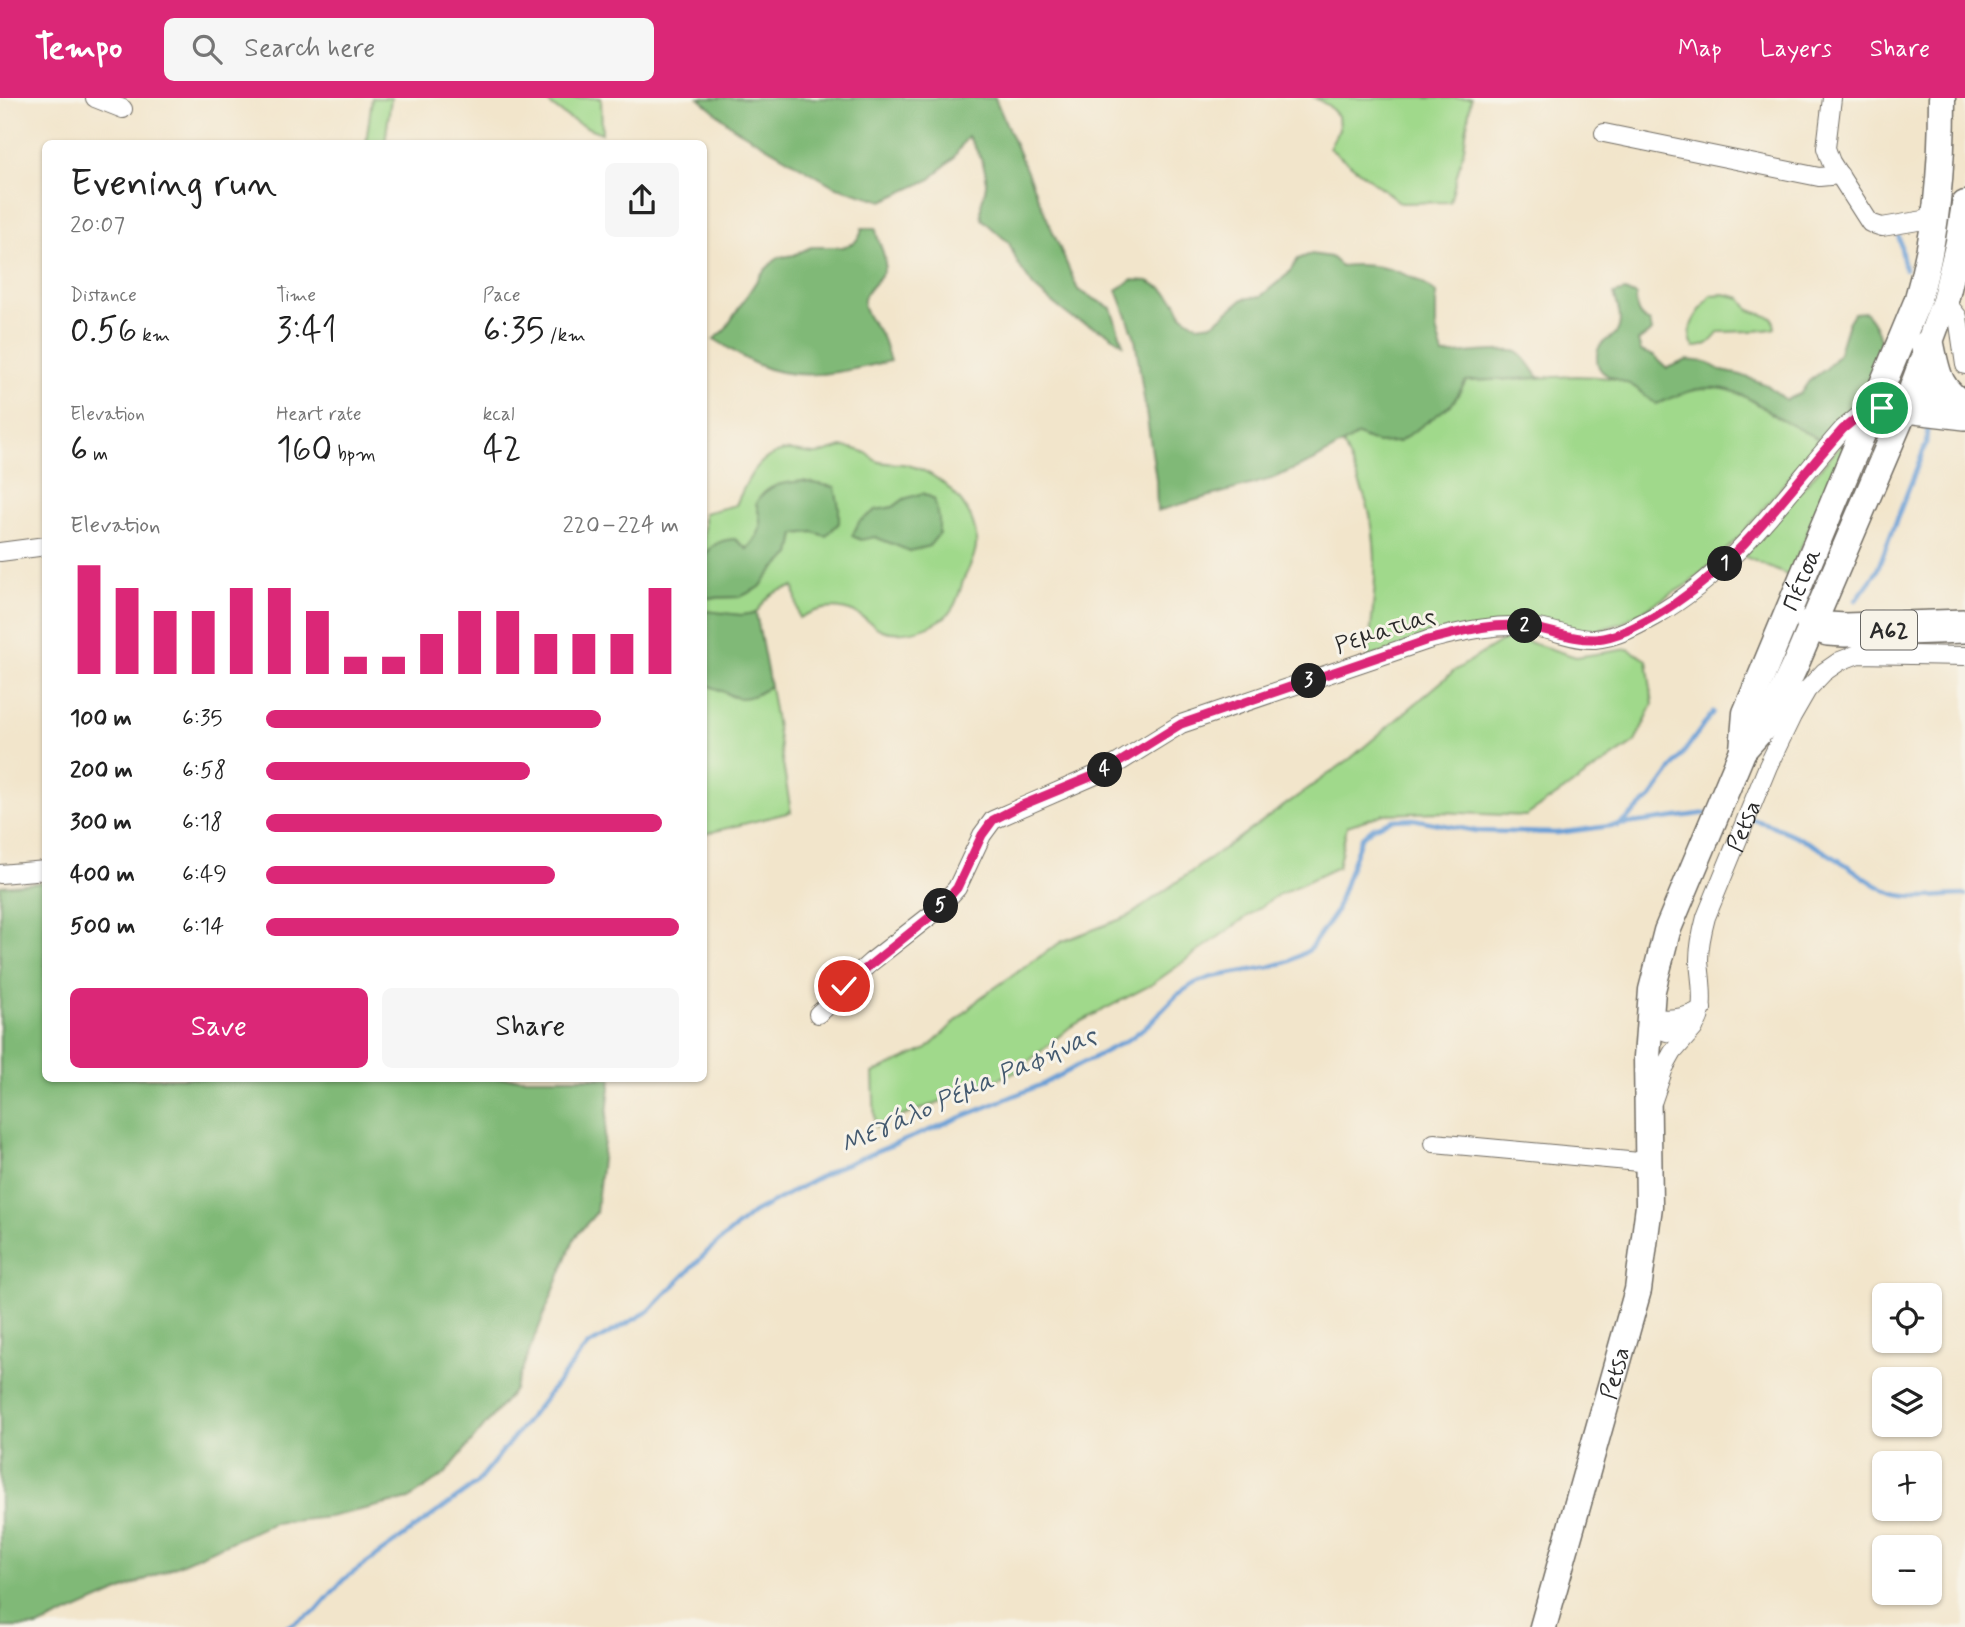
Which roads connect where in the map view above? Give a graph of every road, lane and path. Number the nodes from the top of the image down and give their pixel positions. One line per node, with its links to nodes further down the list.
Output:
1 (95, 98): 4 (street)
2 (1832, 98): 6 (street)
3 (1942, 98): 8 (main road, Πέτσα)
4 (123, 109)
5 (1604, 134): 6 (street)
6 (1840, 175): 8 (street)
7 (1965, 204): 9 (main road, Πέτσα)
8 (1936, 218): 13 (main road, Πέτσα)
9 (1945, 300): 10 (main road, Πέτσα); 11 (street)
10 (1928, 346): 12 (main road, Πέτσα); 14 (highway)
11 (1965, 365)
12 (1906, 406): 13 (main road); 14 (highway); 17 (main road, Πέτσα)
13 (1871, 411): 17 (main road, Πέτσα); 23 (street, Ρεματιας)
14 (1965, 411)
15 (42, 547): 16 (street)
16 (0, 552)
17 (1800, 618): 18 (highway, Α62); 22 (main road, Πέτσα)
18 (1965, 626)
19 (1965, 656): 24 (street, Petsa)
20 (42, 870): 21 (street)
21 (0, 874)
22 (1679, 902): 25 (main road, Petsa)
23 (818, 1014)
24 (1700, 1015): 25 (street); 26 (street, Petsa)
25 (1650, 1017): 26 (main road, Petsa)
26 (1648, 1113): 28 (main road, Petsa)
27 (1434, 1143): 28 (street)
28 (1650, 1163): 29 (main road, Petsa)
29 (1543, 1627)

